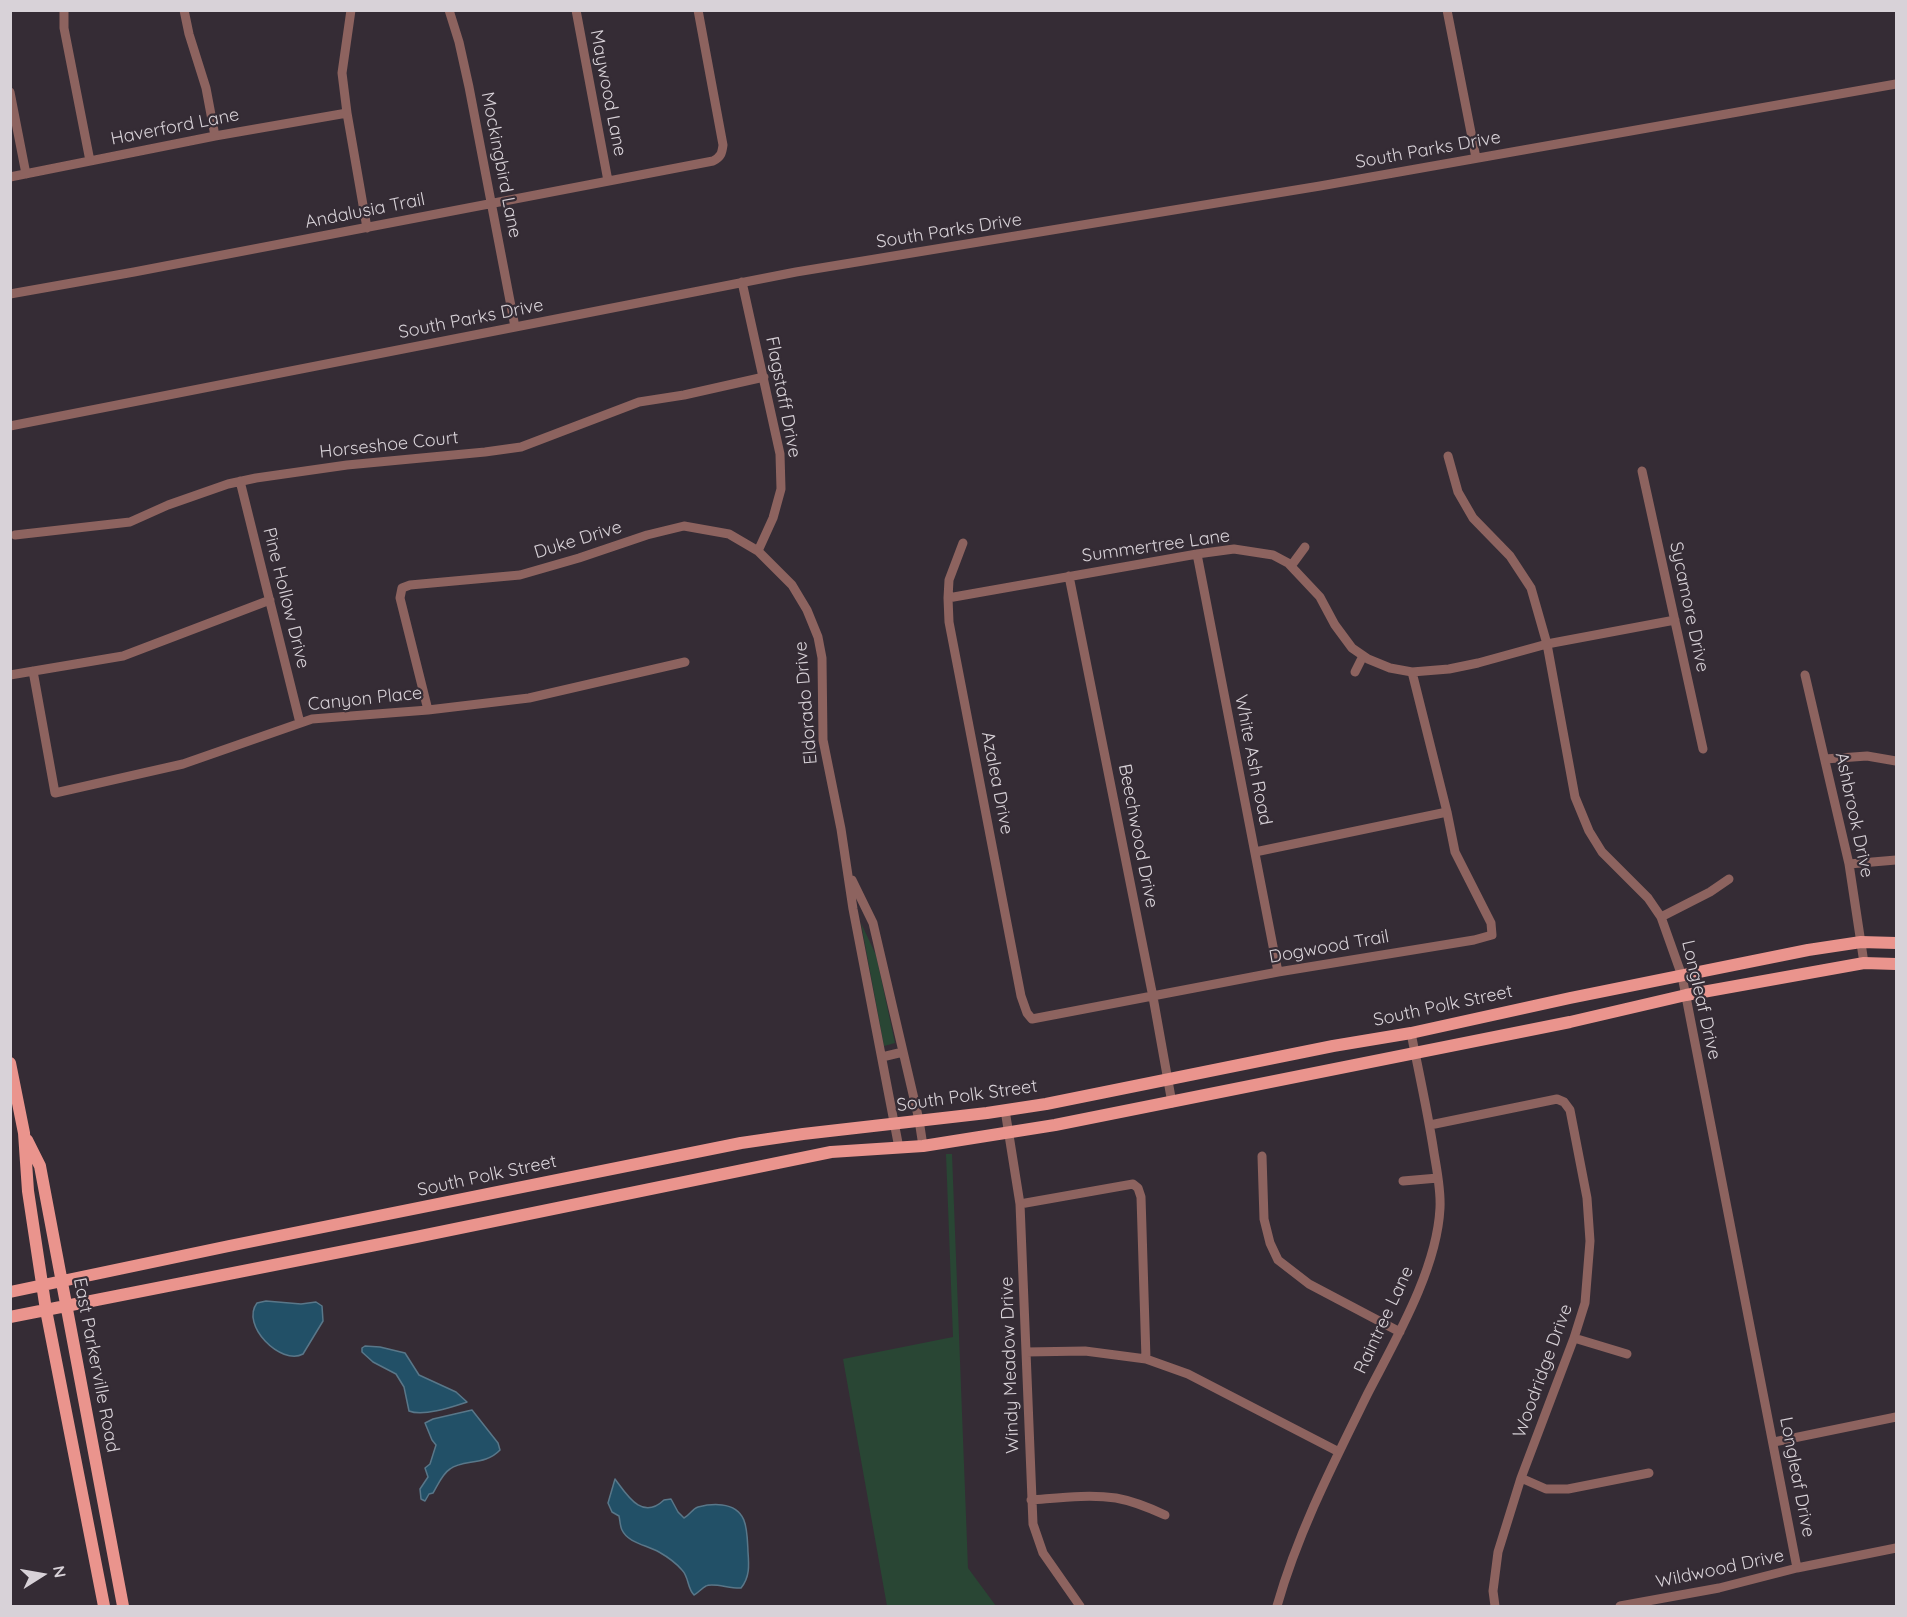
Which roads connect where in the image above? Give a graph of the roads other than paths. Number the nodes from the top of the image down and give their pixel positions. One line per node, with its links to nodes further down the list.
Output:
1 (64, 10): 13 (street)
2 (184, 10): 11 (street)
3 (351, 10): 10 (street)
4 (576, 10): 16 (street, Maywood Lane)
5 (698, 10): 16 (street, Andalusia Trail)
6 (1447, 10): 12 (street)
7 (452, 12): 17 (street, Mockingbird Lane)
8 (1896, 84): 12 (street, South Parks Drive)
9 (10, 92): 14 (street)
10 (347, 113): 11 (street, Haverford Lane); 18 (street)
11 (215, 136): 13 (street, Haverford Lane)
12 (1476, 158): 19 (street, South Parks Drive)
13 (90, 160): 14 (street, Haverford Lane)
14 (26, 174): 15 (street, Haverford Lane)
15 (10, 177)
16 (608, 181): 17 (street, Andalusia Trail)
17 (491, 203): 18 (street, Andalusia Trail); 21 (street, Mockingbird Lane)
18 (367, 228): 20 (street, Andalusia Trail)
19 (742, 282): 21 (street, South Parks Drive); 22 (street, Flagstaff Drive)
20 (10, 294)
21 (515, 327): 23 (street, South Parks Drive)
22 (764, 377): 26 (street, Horseshoe Court); 30 (street, Flagstaff Drive)
23 (10, 426)
24 (1448, 456): 37 (street, Longleaf Drive)
25 (1642, 471): 36 (street, Sycamore Drive)
26 (240, 481): 27 (street, Horseshoe Court); 35 (street, Pine Hollow Drive)
27 (15, 536)
28 (963, 543): 34 (street, Azalea Drive)
29 (1305, 547): 32 (street)
30 (758, 551): 45 (street, Duke Drive); 54 (street, Eldorado Drive)
31 (1197, 554): 32 (street, Summertree Lane); 33 (street, Summertree Lane); 51 (street, White Ash Road)
32 (1291, 566): 38 (street, Summertree Lane)
33 (1069, 576): 34 (street, Summertree Lane); 64 (street, Beechwood Drive)
34 (948, 597): 65 (street, Azalea Drive)
35 (270, 600): 40 (street); 46 (street, Pine Hollow Drive)
36 (1675, 620): 37 (street, Summertree Lane); 47 (street, Sycamore Drive)
37 (1547, 644): 42 (street, Summertree Lane); 56 (street, Longleaf Drive)
38 (1364, 656): 41 (street); 42 (street, Summertree Lane)
39 (685, 662): 45 (street, Canyon Place)
40 (33, 671): 43 (street); 46 (street, Canyon Place)
41 (1355, 672)
42 (1412, 672): 50 (street)
43 (10, 675)
44 (1805, 675): 48 (street, Ashbrook Drive)
45 (428, 710): 46 (street, Canyon Place)
46 (300, 723)
47 (1703, 750)
48 (1825, 759): 49 (street); 53 (street, Ashbrook Drive)
49 (1896, 761)
50 (1447, 812): 51 (street); 61 (street, Dogwood Trail)
51 (1255, 852): 61 (street, White Ash Road)
52 (1896, 860): 53 (street)
53 (1849, 864): 57 (street, Ashbrook Drive)
54 (847, 871): 67 (street, Eldorado Drive); 69 (street, Eldorado Drive)
55 (1729, 879): 56 (street)
56 (1661, 917): 62 (street, Longleaf Drive)
57 (1861, 942): 58 (main road, South Polk Street); 59 (street, Ashbrook Drive); 62 (main road, South Polk Street)
58 (1896, 943)
59 (1864, 963): 60 (main road); 63 (main road)
60 (1896, 964)
61 (1278, 972): 64 (street, Dogwood Trail)
62 (1682, 976): 63 (street, Longleaf Drive); 66 (main road, South Polk Street)
63 (1686, 995): 68 (main road); 97 (street, Longleaf Drive)
64 (1153, 997): 65 (street, Dogwood Trail); 71 (street, Beechwood Drive)
65 (1041, 1017)
66 (1411, 1033): 68 (street, Raintree Lane); 71 (main road, South Polk Street)
67 (903, 1052): 69 (street); 74 (street, Eldorado Drive)
68 (1415, 1053): 72 (main road); 76 (street, Raintree Lane)
69 (882, 1057): 75 (street, Eldorado Drive)
70 (10, 1064): 78 (main road, East Parkerville Road)
71 (1167, 1080): 72 (street, Beechwood Drive); 73 (main road, South Polk Street)
72 (1172, 1103): 77 (main road)
73 (1005, 1110): 74 (main road, South Polk Street); 77 (street, Windy Meadow Drive)
74 (919, 1120): 75 (main road, South Polk Street); 79 (street, Eldorado Drive)
75 (895, 1124): 80 (street, Eldorado Drive); 85 (main road, South Polk Street)
76 (1430, 1125): 82 (street, Raintree Lane); 92 (street, Woodridge Drive)
77 (1008, 1132): 79 (main road); 84 (street, Windy Meadow Drive)
78 (24, 1133): 85 (main road, East Parkerville Road); 86 (main road, East Parkerville Road)
79 (922, 1146): 80 (main road)
80 (899, 1148): 88 (main road)
81 (1262, 1156): 91 (street)
82 (1438, 1178): 83 (street); 91 (street, Raintree Lane)
83 (1403, 1181)
84 (1020, 1204): 93 (street, Windy Meadow Drive); 95 (street)
85 (62, 1281): 86 (main road, South Polk Street); 88 (main road, East Parkerville Road)
86 (42, 1285): 87 (main road, South Polk Street); 89 (main road, East Parkerville Road)
87 (10, 1292)
88 (67, 1306): 89 (main road); 106 (main road, East Parkerville Road)
89 (46, 1310): 90 (main road); 105 (main road, East Parkerville Road)
90 (10, 1317)
91 (1400, 1332): 98 (street, Raintree Lane)
92 (1574, 1338): 94 (street); 100 (street, Woodridge Drive)
93 (1026, 1352): 95 (street); 101 (street, Windy Meadow Drive)
94 (1628, 1354)
95 (1146, 1359): 98 (street)
96 (1896, 1417): 97 (street)
97 (1774, 1442): 104 (street, Longleaf Drive)
98 (1339, 1452): 108 (street, Raintree Lane)
99 (1649, 1473): 100 (street)
100 (1521, 1478): 109 (street, Woodridge Drive)
101 (1031, 1500): 102 (street); 107 (street, Windy Meadow Drive)
102 (1165, 1515)
103 (1896, 1548): 104 (street, Wildwood Drive)
104 (1797, 1568): 110 (street, Wildwood Drive)
105 (104, 1606)
106 (123, 1606)
107 (1080, 1606)
108 (1276, 1606)
109 (1496, 1606)
110 (1620, 1606)

